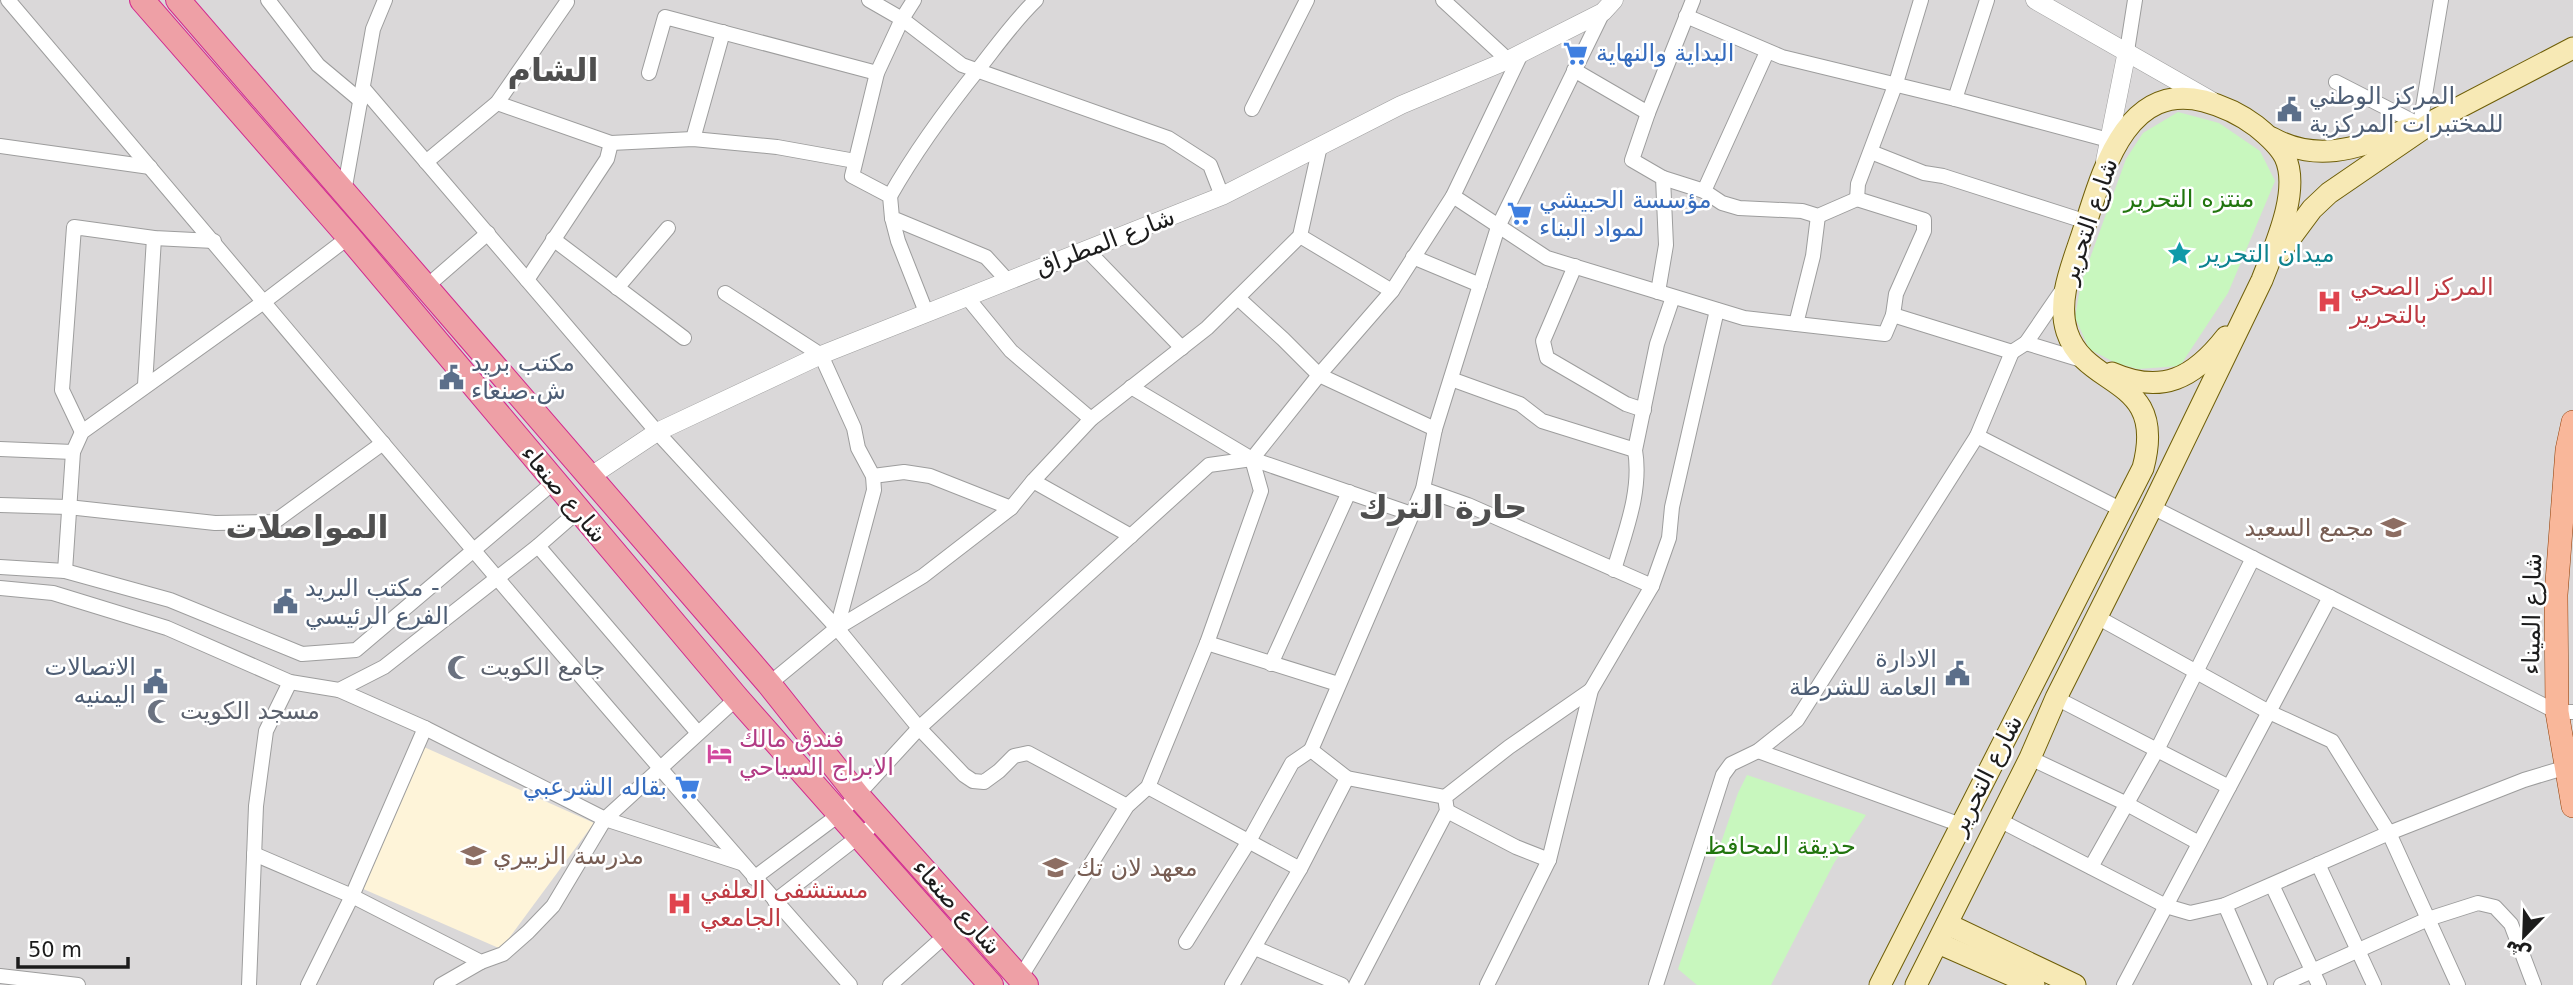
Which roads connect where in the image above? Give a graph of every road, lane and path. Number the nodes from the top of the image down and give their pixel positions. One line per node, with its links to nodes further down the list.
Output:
1 (8, 0): 49 (street)
2 (178, 0): 52 (highway, شارع صنعاء)
3 (385, 0): 33 (street)
4 (869, 0): 21 (street)
5 (914, 0): 21 (street)
6 (1036, 0): 27 (street)
7 (1307, 0): 37 (street)
8 (1443, 0): 26 (street)
9 (1693, 0): 20 (street)
10 (1921, 0): 32 (street)
11 (1987, 0): 34 (street)
12 (2022, 0): 16 (street)
13 (2135, 0): 23 (street)
14 (2441, 0): 39 (street)
15 (567, 2): 35 (street)
16 (2038, 2): 23 (street)
17 (276, 3): 33 (street)
18 (151, 4): 64 (highway, شارع صنعاء)
19 (1609, 6): 26 (street, شارع المطراق); 28 (street)
20 (1686, 16): 24 (street); 38 (street)
21 (902, 19): 27 (street); 30 (street)
22 (723, 32): 29 (street); 30 (street); 41 (street)
23 (2127, 51): 36 (street); 42 (street)
24 (1768, 52): 32 (street); 51 (street)
25 (2570, 52): 39 (main road)
26 (1515, 57): 45 (street, شارع المطراق); 54 (street)
27 (977, 70): 53 (street); 55 (street)
28 (1574, 70): 38 (street); 60 (street)
29 (649, 73)
30 (877, 73): 47 (street)
31 (2336, 82): 39 (street)
32 (1895, 83): 34 (street); 46 (street)
33 (362, 95): 48 (street); 52 (street)
34 (1955, 99): 42 (street)
35 (497, 103): 43 (street); 48 (street)
36 (2218, 105): 40 (main road, شارع التحرير); 42 (main road, شارع التحرير)
37 (1252, 109)
38 (1647, 113): 50 (street)
39 (2428, 122): 40 (main road); 73 (main road)
40 (2268, 135): 73 (main road, شارع التحرير)
41 (693, 139): 43 (street); 47 (street)
42 (2112, 141): 59 (main road, شارع التحرير)
43 (611, 143): 66 (street)
44 (0, 146): 49 (street)
45 (1320, 146): 53 (street, شارع المطراق); 63 (street)
46 (1871, 152): 56 (street); 59 (street)
47 (855, 161): 55 (street)
48 (426, 162): 62 (street)
49 (150, 167): 67 (street)
50 (1663, 178): 51 (street); 80 (street)
51 (1703, 191): 57 (street)
52 (344, 192): 76 (highway, شارع صنعاء)
53 (1223, 195): 68 (street, شارع المطراق)
54 (1452, 196): 60 (street); 69 (street)
55 (890, 197): 58 (street)
56 (1857, 199): 57 (street); 87 (street)
57 (1818, 216): 88 (street)
58 (892, 218): 72 (street); 86 (street)
59 (2087, 222): 75 (main road, شارع التحرير)
60 (1497, 227): 70 (street); 74 (street)
61 (668, 228): 77 (street)
62 (488, 233): 71 (street); 76 (street)
63 (1300, 236): 78 (street); 82 (street)
64 (349, 237): 83 (street); 114 (highway, شارع صنعاء)
65 (154, 238): 67 (street); 97 (street); 103 (street)
66 (553, 239): 71 (street); 77 (street)
67 (215, 241): 83 (street)
68 (1086, 249): 72 (street, شارع المطراق); 91 (street)
69 (1413, 257): 74 (street); 78 (street)
70 (1575, 266): 80 (street); 99 (street)
71 (527, 280): 104 (street)
72 (1007, 280): 81 (street, شارع المطراق)
73 (2262, 280): 84 (main road, شارع التحرير)
74 (1480, 285): 96 (street)
75 (2066, 285): 90 (street); 94 (main road, شارع التحرير)
76 (426, 287): 112 (highway, شارع صنعاء)
77 (617, 288): 89 (street)
78 (1392, 291): 95 (street)
79 (724, 293): 93 (street)
80 (1665, 295): 85 (street); 99 (street)
81 (966, 296): 86 (street, شارع المطراق); 100 (street)
82 (1238, 298): 91 (street); 95 (street)
83 (265, 301): 97 (street); 106 (street)
84 (2249, 308): 94 (main road); 119 (main road, شارع التحرير)
85 (1717, 310): 88 (street); 132 (street)
86 (926, 312): 93 (street, شارع المطراق)
87 (1893, 315): 88 (street); 92 (street)
88 (1796, 324)
89 (684, 338)
90 (2026, 343): 92 (street); 94 (street)
91 (1182, 348): 98 (street)
92 (2012, 352): 105 (street)
93 (821, 355): 104 (street, شارع المطراق); 111 (street)
94 (2088, 362): 121 (main road, شارع التحرير)
95 (1319, 375): 102 (street); 110 (street)
96 (1451, 379): 102 (street); 108 (street)
97 (145, 385): 103 (street)
98 (1132, 387): 100 (street); 110 (street)
99 (1644, 410): 108 (street)
100 (1091, 419): 113 (street)
101 (2573, 422): 148 (main road, شارع الميناء)
102 (1435, 429): 115 (street)
103 (82, 432): 109 (street)
104 (657, 432): 112 (street, شارع المطراق); 136 (street)
105 (1976, 436): 121 (street); 154 (street)
106 (383, 443): 118 (street); 126 (street)
107 (0, 449): 109 (street)
108 (1635, 450): 129 (street)
109 (73, 452): 118 (street)
110 (1252, 459): 116 (street); 124 (street); 137 (street)
111 (873, 476): 120 (street); 136 (street)
112 (591, 477): 141 (highway, شارع صنعاء)
113 (1033, 481): 120 (street); 124 (street)
114 (554, 482): 122 (highway, شارع صنعاء); 126 (street)
115 (1423, 489): 123 (street); 129 (street)
116 (1349, 492): 123 (street); 138 (street)
117 (0, 505): 118 (street)
118 (68, 507): 130 (street)
119 (2152, 507): 127 (street); 135 (main road, شارع التحرير)
120 (1011, 508): 136 (street)
121 (2122, 510): 169 (main road, شارع التحرير)
122 (578, 511): 125 (street); 145 (highway, شارع صنعاء)
123 (1412, 514): 142 (street)
124 (1131, 536): 150 (street)
125 (538, 546): 131 (street); 151 (street)
126 (474, 552): 130 (street); 131 (street)
127 (2253, 558): 134 (street); 139 (street)
128 (0, 567): 130 (street)
129 (1614, 570): 132 (street)
130 (65, 571)
131 (495, 578): 143 (street); 157 (street)
132 (1652, 586): 144 (street)
133 (0, 588): 140 (street)
134 (2330, 597): 147 (street); 148 (street)
135 (2096, 617): 139 (street); 146 (main road, شارع التحرير)
136 (837, 628): 141 (street); 150 (street)
137 (1207, 643): 138 (street); 159 (street)
138 (1272, 664): 142 (street)
139 (2196, 672): 147 (street); 152 (street)
140 (290, 682): 143 (street); 176 (street)
141 (769, 684): 161 (highway, شارع صنعاء)
142 (1338, 684): 153 (street)
143 (339, 690): 149 (street)
144 (1591, 690): 163 (street); 177 (street)
145 (737, 698): 151 (street); 166 (highway, شارع صنعاء)
146 (2056, 698): 152 (street); 155 (main road, شارع التحرير)
147 (2269, 712): 160 (street); 171 (street)
148 (2565, 712): 156 (main road, شارع الميناء)
149 (425, 728): 167 (street); 185 (street)
150 (919, 728): 161 (street); 164 (street)
151 (698, 733): 157 (street)
152 (2158, 748): 160 (street); 162 (street)
153 (1311, 750): 158 (street); 173 (street)
154 (1758, 751): 169 (street); 210 (street)
155 (2030, 758): 162 (street); 170 (main road, شارع التحرير)
156 (2567, 767): 165 (main road, شارع الميناء); 171 (street)
157 (661, 768): 167 (street); 178 (street)
158 (1347, 778): 163 (street); 182 (street)
159 (1148, 787): 164 (street); 173 (street)
160 (2229, 787): 174 (street)
161 (858, 796): 166 (street); 168 (highway, شارع صنعاء)
162 (2125, 803): 174 (street); 181 (street)
163 (1446, 804): 177 (street); 208 (street)
164 (1126, 806): 198 (street)
165 (2573, 806)
166 (840, 814): 172 (highway, شارع صنعاء); 183 (street)
167 (605, 819): 178 (street); 195 (street)
168 (880, 820): 172 (street); 198 (highway, شارع صنعاء)
169 (1963, 821): 170 (main road); 175 (main road, شارع التحرير)
170 (1996, 825): 180 (main road, شارع التحرير); 181 (street)
171 (2389, 833): 179 (street); 189 (street)
172 (857, 836): 186 (street); 191 (highway, شارع صنعاء)
173 (1249, 841): 182 (street); 192 (street)
174 (2199, 843): 188 (street)
175 (1946, 853): 180 (main road); 211 (main road, شارع التحرير)
176 (254, 854): 185 (street); 200 (street)
177 (1549, 860): 209 (street)
178 (742, 863): 183 (street)
179 (2318, 864): 184 (street); 194 (street)
180 (1974, 867): 190 (main road, شارع التحرير)
181 (2091, 867): 188 (street)
182 (1300, 869): 193 (street)
183 (754, 878): 186 (street)
184 (2272, 885): 187 (street); 196 (street)
185 (352, 896): 195 (street); 201 (street)
186 (775, 901): 203 (street)
187 (2225, 905): 188 (street); 216 (street)
188 (2166, 906): 215 (street)
189 (2428, 919): 194 (street); 220 (street); 221 (street)
190 (1943, 933): 212 (main road, شارع التحرير); 213 (main road); 214 (main road)
191 (946, 934): 204 (street); 205 (highway, شارع صنعاء)
192 (1186, 942)
193 (1255, 948): 206 (street); 207 (street)
194 (2359, 950): 196 (street); 219 (street)
195 (481, 962): 202 (street)
196 (2312, 971): 217 (street); 218 (street)
197 (0, 976): 199 (street)
198 (1023, 981)
199 (78, 985)
200 (249, 985)
201 (308, 985)
202 (441, 985)
203 (849, 985)
204 (890, 985)
205 (990, 985)
206 (1233, 985)
207 (1342, 985)
208 (1356, 985)
209 (1487, 985)
210 (1656, 985)
211 (1880, 985)
212 (1916, 985)
213 (2033, 985)
214 (2075, 985)
215 (2124, 985)
216 (2260, 985)
217 (2281, 985)
218 (2319, 985)
219 (2374, 985)
220 (2458, 985)
221 (2534, 985)

